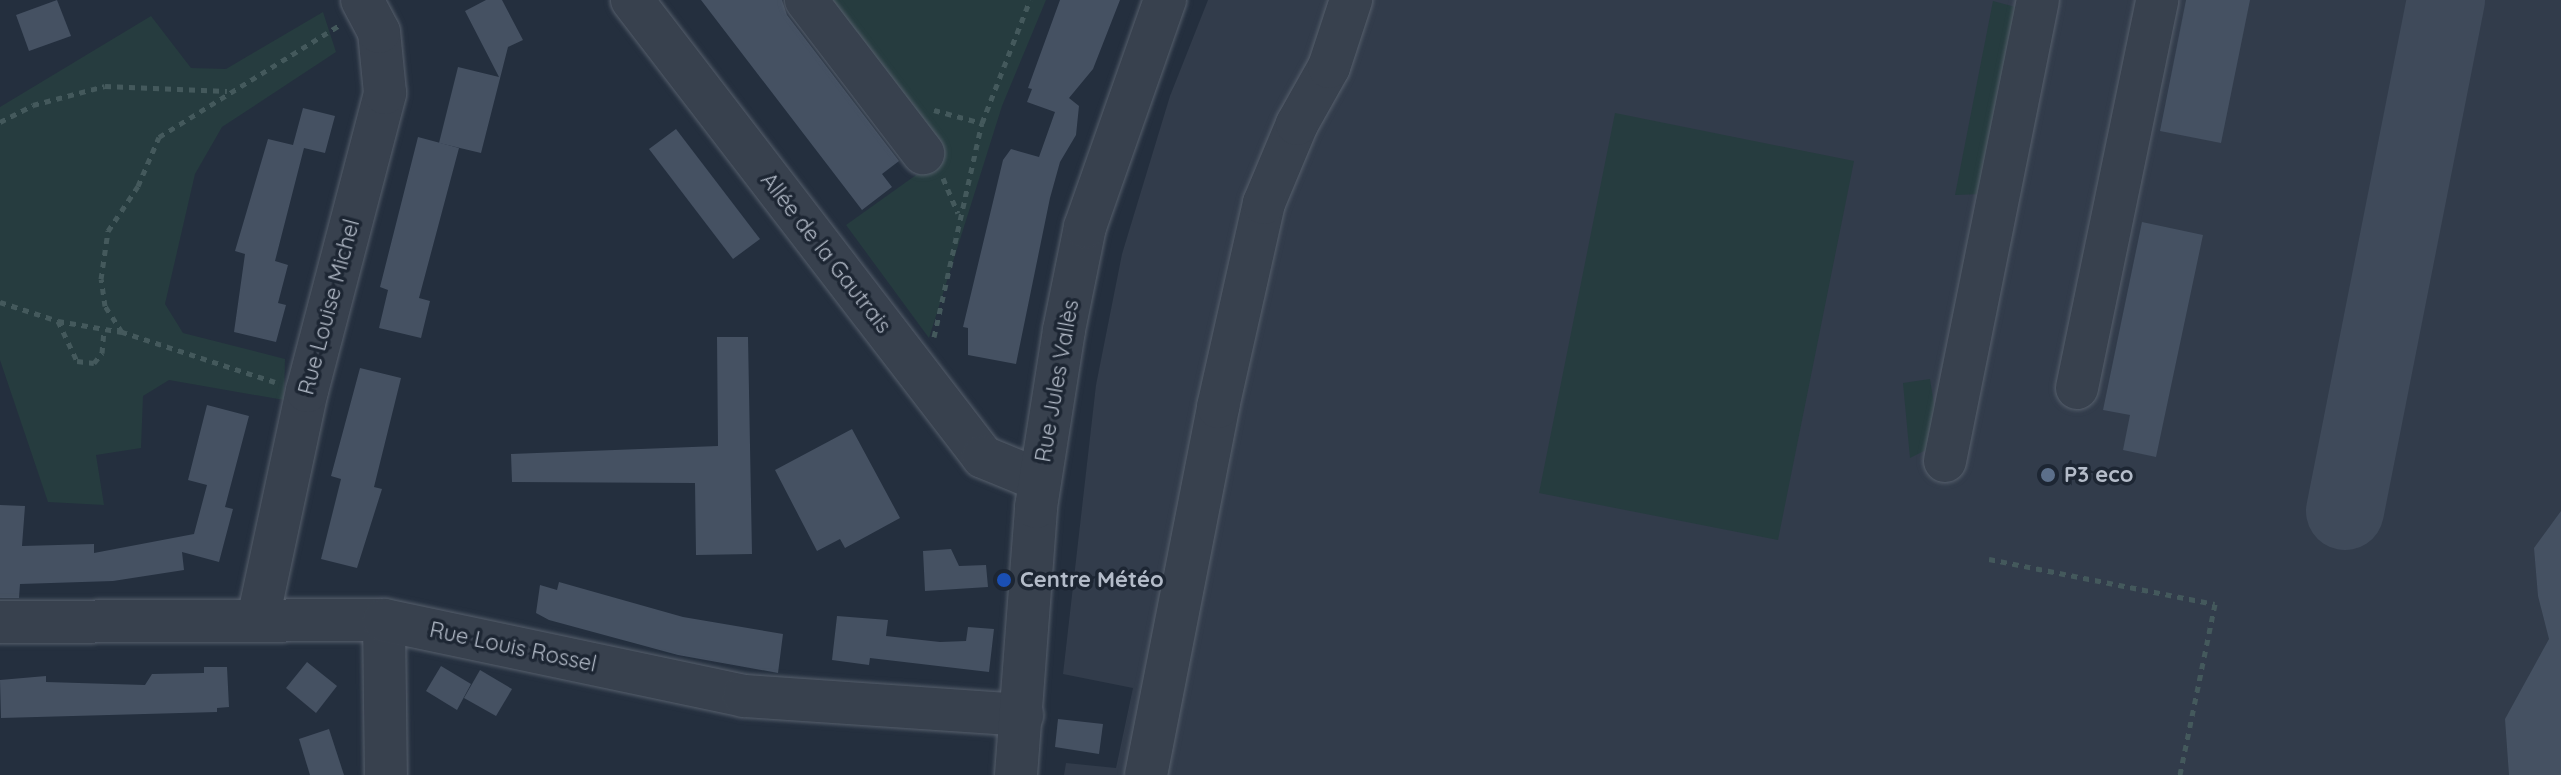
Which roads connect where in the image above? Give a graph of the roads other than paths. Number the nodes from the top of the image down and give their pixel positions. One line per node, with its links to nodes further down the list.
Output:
1 (632, 0): 11 (street, Allée de la Gautrais)
2 (806, 0): 8 (street)
3 (1165, 0): 11 (street, Rue Jules Vallès)
4 (1351, 0): 18 (street)
5 (2038, 0): 10 (street)
6 (2157, 0): 9 (street)
7 (365, 4): 12 (street, Rue Louise Michel)
8 (923, 153)
9 (2077, 388)
10 (1945, 461)
11 (1039, 480): 15 (street, Rue Jules Vallès)
12 (258, 619): 13 (street, Rue Louis Rossel); 14 (street, Rue Louis Rossel)
13 (384, 620): 15 (street, Rue Louis Rossel); 16 (street)
14 (0, 622)
15 (1022, 715): 17 (street, Rue Jules Vallès)
16 (386, 775)
17 (1016, 775)
18 (1146, 775)

